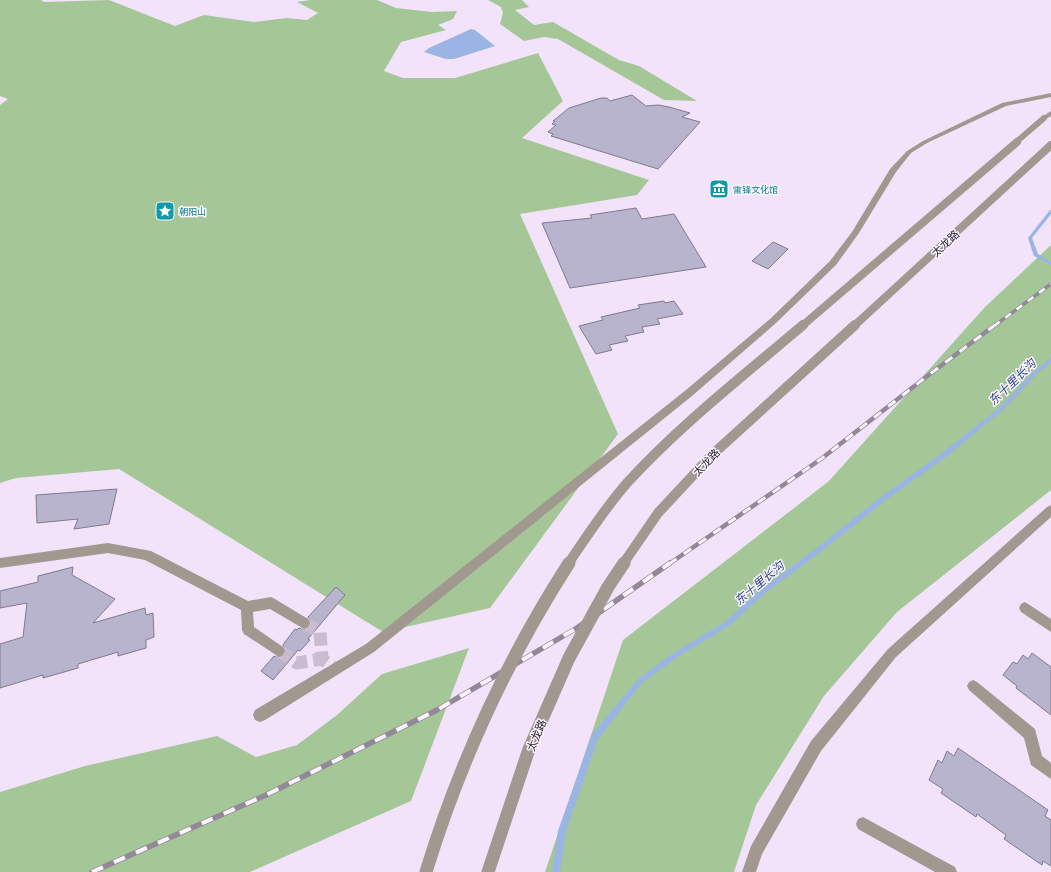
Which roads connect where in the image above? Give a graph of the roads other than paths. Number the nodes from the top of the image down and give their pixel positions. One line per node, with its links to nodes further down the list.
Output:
1 (1051, 95): 12 (street)
2 (1048, 115): 15 (street, bridge)
3 (1051, 145): 16 (street, 太龙路, bridge)
4 (1051, 510): 17 (street)
5 (0, 563): 6 (street)
6 (247, 607): 8 (street); 10 (street)
7 (1025, 608): 9 (street)
8 (304, 622)
9 (1051, 626)
10 (279, 651)
11 (973, 686): 13 (street)
12 (260, 715)
13 (1051, 772)
14 (863, 824): 18 (street)
15 (426, 872)
16 (488, 872)
17 (749, 872)
18 (950, 872)

